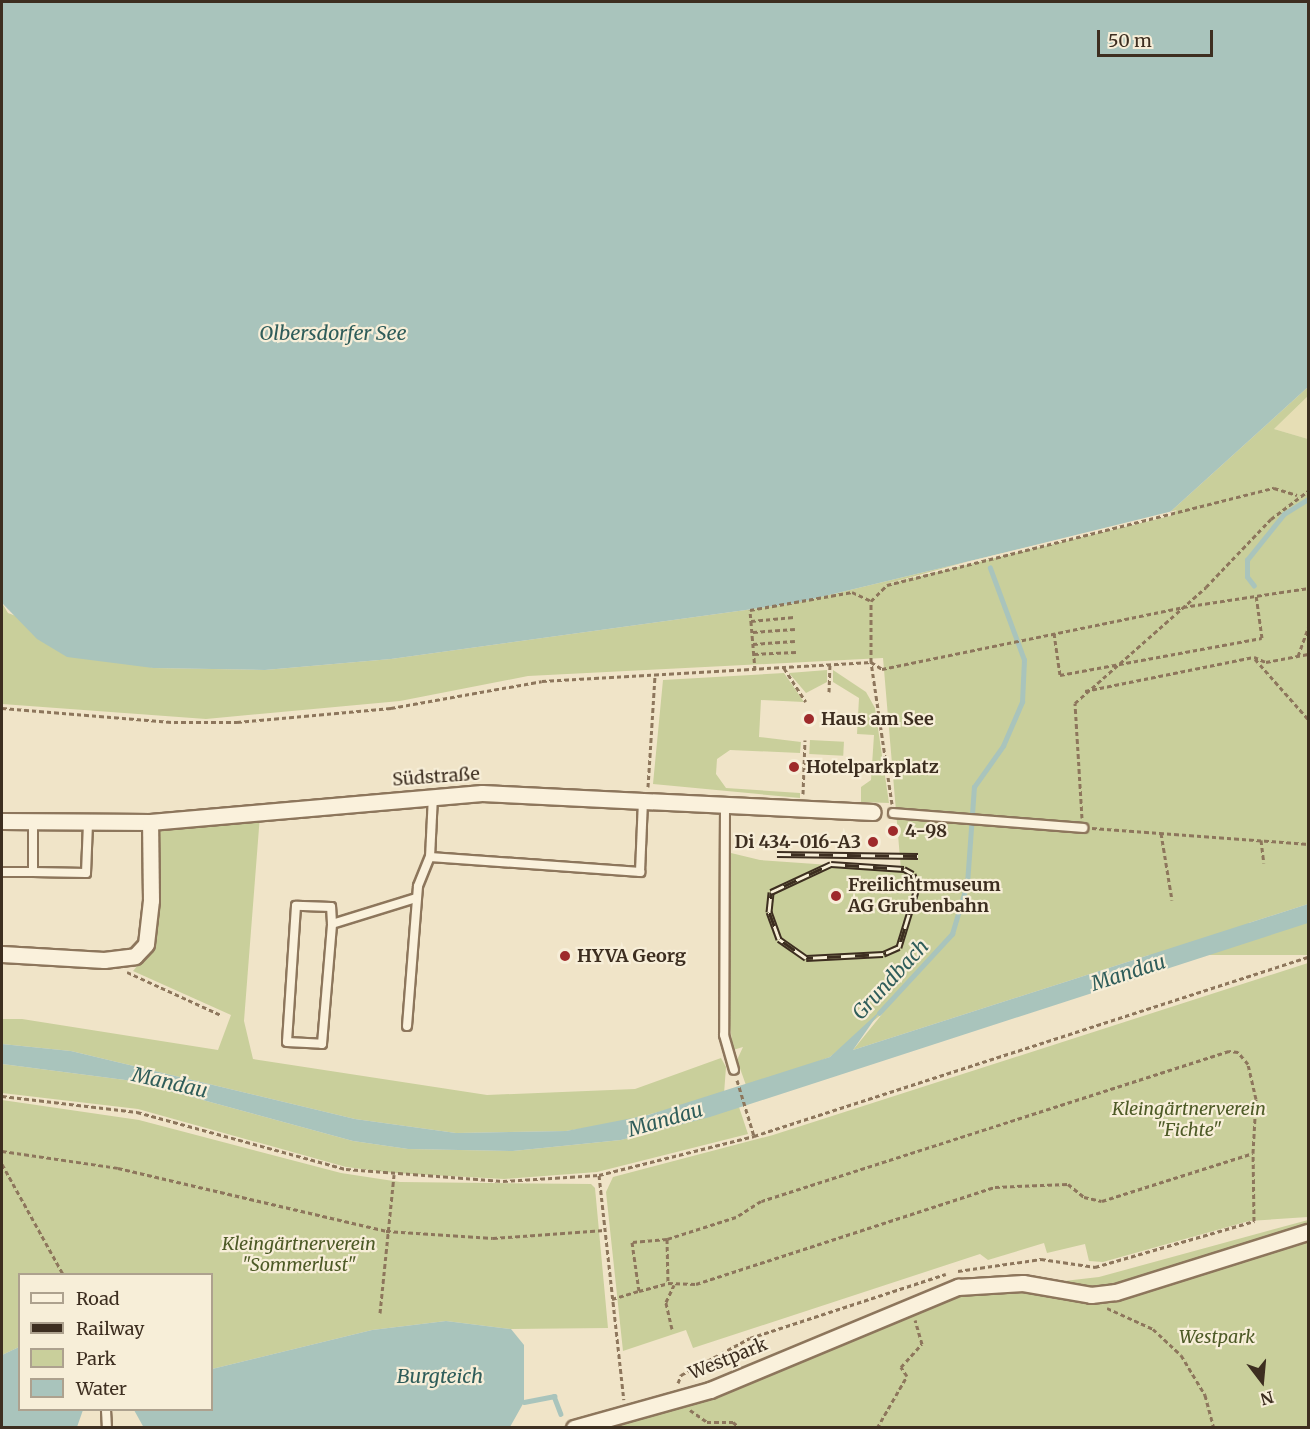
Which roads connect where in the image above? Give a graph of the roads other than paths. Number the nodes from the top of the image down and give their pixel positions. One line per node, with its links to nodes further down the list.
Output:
1 (432, 796): 2 (street, Südstraße); 8 (street, Südstraße); 11 (lane)
2 (645, 801): 3 (street, Südstraße); 11 (lane)
3 (724, 805): 4 (street, Südstraße); 18 (lane)
4 (873, 812)
5 (893, 813): 10 (lane)
6 (2, 821): 7 (street, Südstraße)
7 (33, 822): 9 (street, Südstraße); 13 (lane)
8 (150, 822): 9 (street, Südstraße); 16 (street)
9 (88, 824): 13 (lane)
10 (1083, 828)
11 (430, 857): 14 (lane)
12 (2, 872): 13 (lane)
13 (33, 872)
14 (416, 898): 15 (lane); 17 (lane)
15 (332, 924): 15 (lane)
16 (2, 954)
17 (407, 1026)
18 (734, 1070)
19 (1308, 1232): 22 (street, Westpark)
20 (106, 1411): 21 (lane)
21 (107, 1428)
22 (574, 1428)

